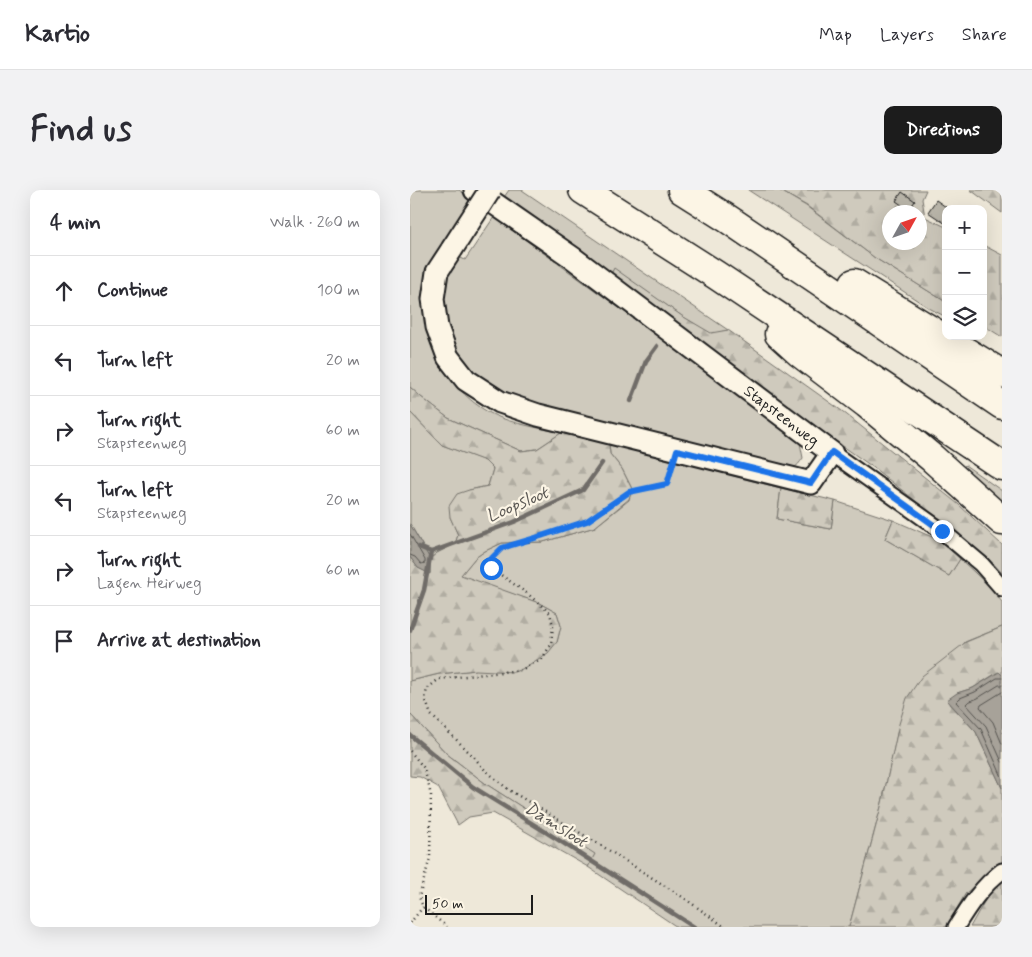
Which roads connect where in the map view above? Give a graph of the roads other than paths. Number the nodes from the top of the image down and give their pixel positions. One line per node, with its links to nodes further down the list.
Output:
1 (475, 190): 13 (street, Stapsteenweg)
2 (490, 190): 13 (street, Stapsteenweg, bridge)
3 (583, 190): 6 (highway)
4 (682, 190): 5 (highway)
5 (728, 219): 7 (highway); 12 (highway)
6 (716, 275): 14 (highway); 15 (highway)
7 (870, 293): 8 (highway); 11 (highway)
8 (942, 328)
9 (965, 340): 10 (highway)
10 (1002, 360)
11 (1002, 374)
12 (1002, 405)
13 (832, 452): 16 (street)
14 (1002, 466)
15 (1002, 521)
16 (1002, 588)
17 (1002, 871): 18 (street)
18 (956, 927)

